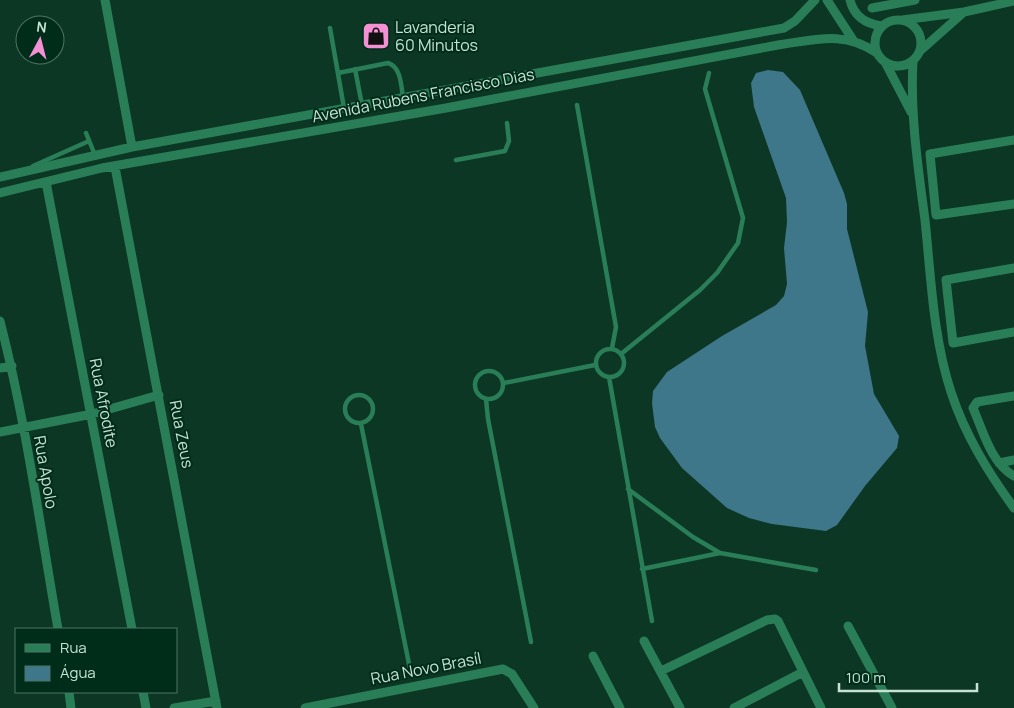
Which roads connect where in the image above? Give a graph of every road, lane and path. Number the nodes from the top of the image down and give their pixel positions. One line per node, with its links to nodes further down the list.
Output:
1 (815, 0): 20 (street, Avenida Rubens Francisco Dias)
2 (827, 0): 12 (street, Avenida Rubens Francisco Dias)
3 (850, 0): 10 (street)
4 (915, 0): 7 (street)
5 (107, 2): 29 (street)
6 (1014, 2): 8 (street)
7 (872, 8)
8 (964, 12): 9 (street); 13 (street)
9 (900, 20): 10 (street); 13 (street)
10 (882, 26): 14 (street)
11 (330, 28): 19 (lane)
12 (853, 40): 14 (street, Avenida Rubens Francisco Dias); 32 (street, Avenida Rubens Francisco Dias)
13 (920, 51): 15 (street)
14 (877, 53): 16 (street)
15 (913, 61): 16 (street); 24 (street)
16 (885, 62): 24 (street)
17 (355, 69): 19 (lane); 20 (lane); 21 (lane)
18 (709, 72): 42 (lane)
19 (338, 73): 23 (lane)
20 (403, 97): 21 (street, Avenida Rubens Francisco Dias)
21 (362, 104): 23 (street, Avenida Rubens Francisco Dias)
22 (577, 105): 41 (lane)
23 (344, 108): 29 (street, Avenida Rubens Francisco Dias)
24 (912, 114): 59 (street)
25 (507, 123): 31 (lane)
26 (86, 133): 28 (lane)
27 (1014, 140): 37 (street)
28 (89, 141): 30 (lane); 33 (lane)
29 (132, 147): 30 (street, Avenida Rubens Francisco Dias)
30 (95, 155): 33 (street, Avenida Rubens Francisco Dias)
31 (456, 160)
32 (115, 167): 35 (street, Avenida Rubens Francisco Dias); 48 (street, Rua Zeus)
33 (16, 174): 34 (street, Avenida Rubens Francisco Dias)
34 (0, 177)
35 (46, 182): 36 (street, Avenida Rubens Francisco Dias); 51 (street, Rua Afrodite)
36 (0, 193)
37 (1014, 204)
38 (1014, 268): 40 (street)
39 (0, 321): 44 (street, Rua Apolo)
40 (1014, 332)
41 (612, 348): 42 (lane); 43 (lane)
42 (621, 354): 46 (lane)
43 (595, 365): 46 (lane); 47 (lane)
44 (12, 366): 45 (street); 53 (street, Rua Apolo)
45 (0, 368)
46 (609, 377): 58 (lane)
47 (504, 383): 50 (lane); 50 (lane)
48 (159, 395): 51 (street); 75 (street, Rua Zeus)
49 (1014, 396): 56 (street)
50 (486, 399): 68 (lane)
51 (92, 414): 53 (street); 66 (street, Rua Afrodite)
52 (361, 424): 52 (lane); 70 (lane)
53 (23, 428): 54 (street); 65 (street, Rua Apolo)
54 (0, 432)
55 (1014, 460): 56 (street)
56 (999, 463): 57 (street)
57 (1014, 476)
58 (628, 489): 60 (lane); 61 (lane)
59 (1014, 508)
60 (720, 553): 61 (lane); 62 (lane)
61 (642, 569): 63 (lane)
62 (816, 570)
63 (652, 621)
64 (848, 626): 85 (street)
65 (58, 628)
66 (132, 628)
67 (644, 641): 71 (street)
68 (531, 642)
69 (593, 656): 81 (street)
70 (410, 669)
71 (661, 671): 72 (street); 82 (street)
72 (803, 672): 83 (street); 84 (street)
73 (69, 693): 76 (street)
74 (143, 693): 77 (street)
75 (216, 704): 78 (street)
76 (71, 708)
77 (146, 708)
78 (174, 708)
79 (305, 708): 80 (street, Rua Novo Brasíl)
80 (534, 708)
81 (620, 708)
82 (680, 708)
83 (734, 708)
84 (821, 708)
85 (892, 708)

